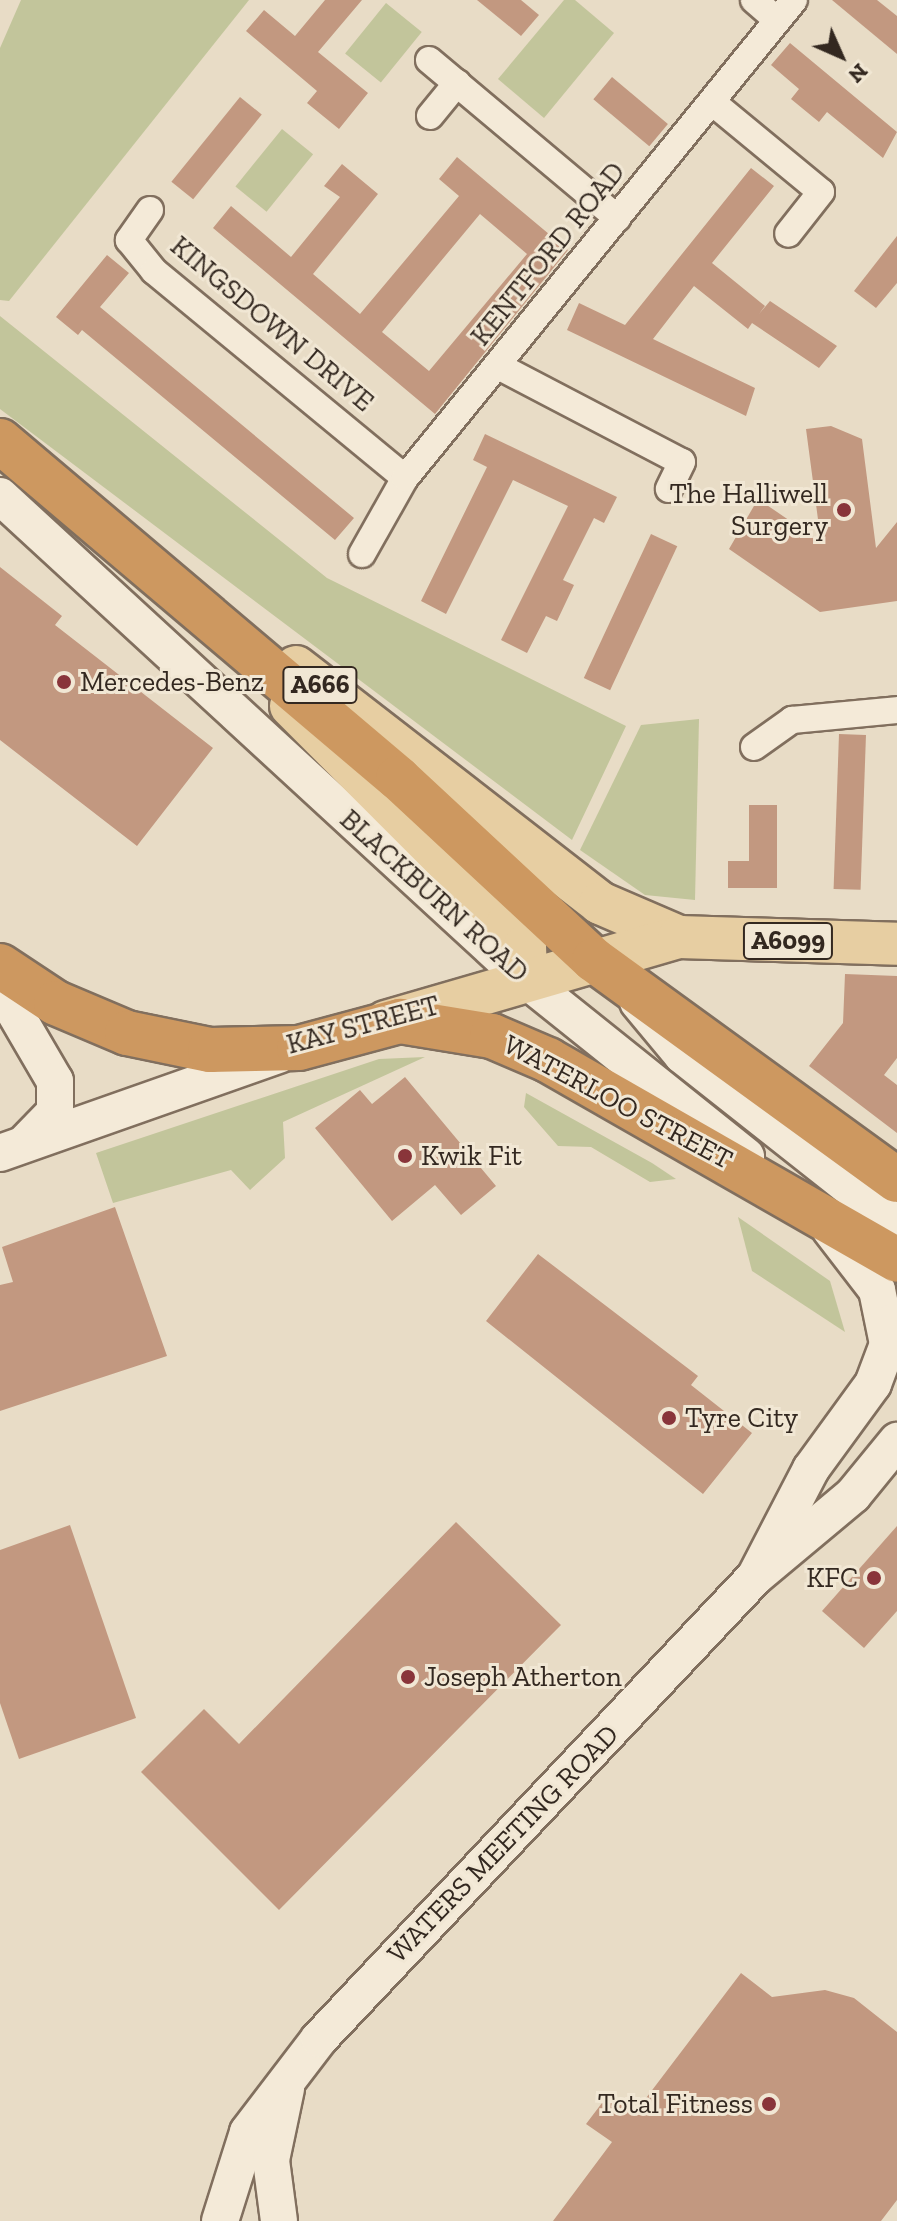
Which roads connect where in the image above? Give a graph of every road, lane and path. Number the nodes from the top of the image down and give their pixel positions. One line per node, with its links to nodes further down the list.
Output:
1 (754, 0): 2 (street)
2 (786, 10): 5 (street, KENTFORD ROAD)
3 (429, 60): 4 (street)
4 (457, 83): 6 (street); 8 (street)
5 (712, 102): 8 (street, KENTFORD ROAD); 9 (street)
6 (430, 116)
7 (150, 210): 13 (street, KINGSDOWN DRIVE)
8 (617, 218): 10 (street, KENTFORD ROAD)
9 (788, 234)
10 (500, 367): 13 (street, KENTFORD ROAD); 14 (street)
11 (0, 441): 12 (highway, A666)
12 (37, 469): 17 (highway, A666); 20 (main road, A666)
13 (405, 478): 16 (street, KENTFORD ROAD)
14 (669, 489)
15 (0, 496): 24 (street, BLACKBURN ROAD)
16 (362, 554)
17 (231, 640): 23 (highway, A666); 24 (main road, A666)
18 (897, 710): 19 (street)
19 (754, 747)
20 (679, 937): 21 (main road, A6099); 23 (main road, A6099)
21 (897, 944)
22 (0, 966): 27 (highway, KAY STREET)
23 (607, 969): 24 (main road, KAY STREET); 29 (highway, A666); 31 (street)
24 (526, 980): 26 (main road, KAY STREET); 30 (street, BLACKBURN ROAD)
25 (0, 987): 28 (street)
26 (369, 1027): 27 (highway, KAY STREET); 30 (highway, WATERLOO STREET)
27 (299, 1048): 28 (street)
28 (10, 1150)
29 (897, 1180)
30 (810, 1207): 32 (highway, BLACKBURN ROAD); 34 (street, WATERS MEETING ROAD)
31 (897, 1225)
32 (897, 1260)
33 (897, 1441): 34 (street, WATERS MEETING ROAD)
34 (755, 1577): 35 (street, WATERS MEETING ROAD)
35 (288, 2080): 36 (street, WATERS MEETING ROAD); 37 (street, WATERS MEETING ROAD)
36 (220, 2221)
37 (279, 2221)

